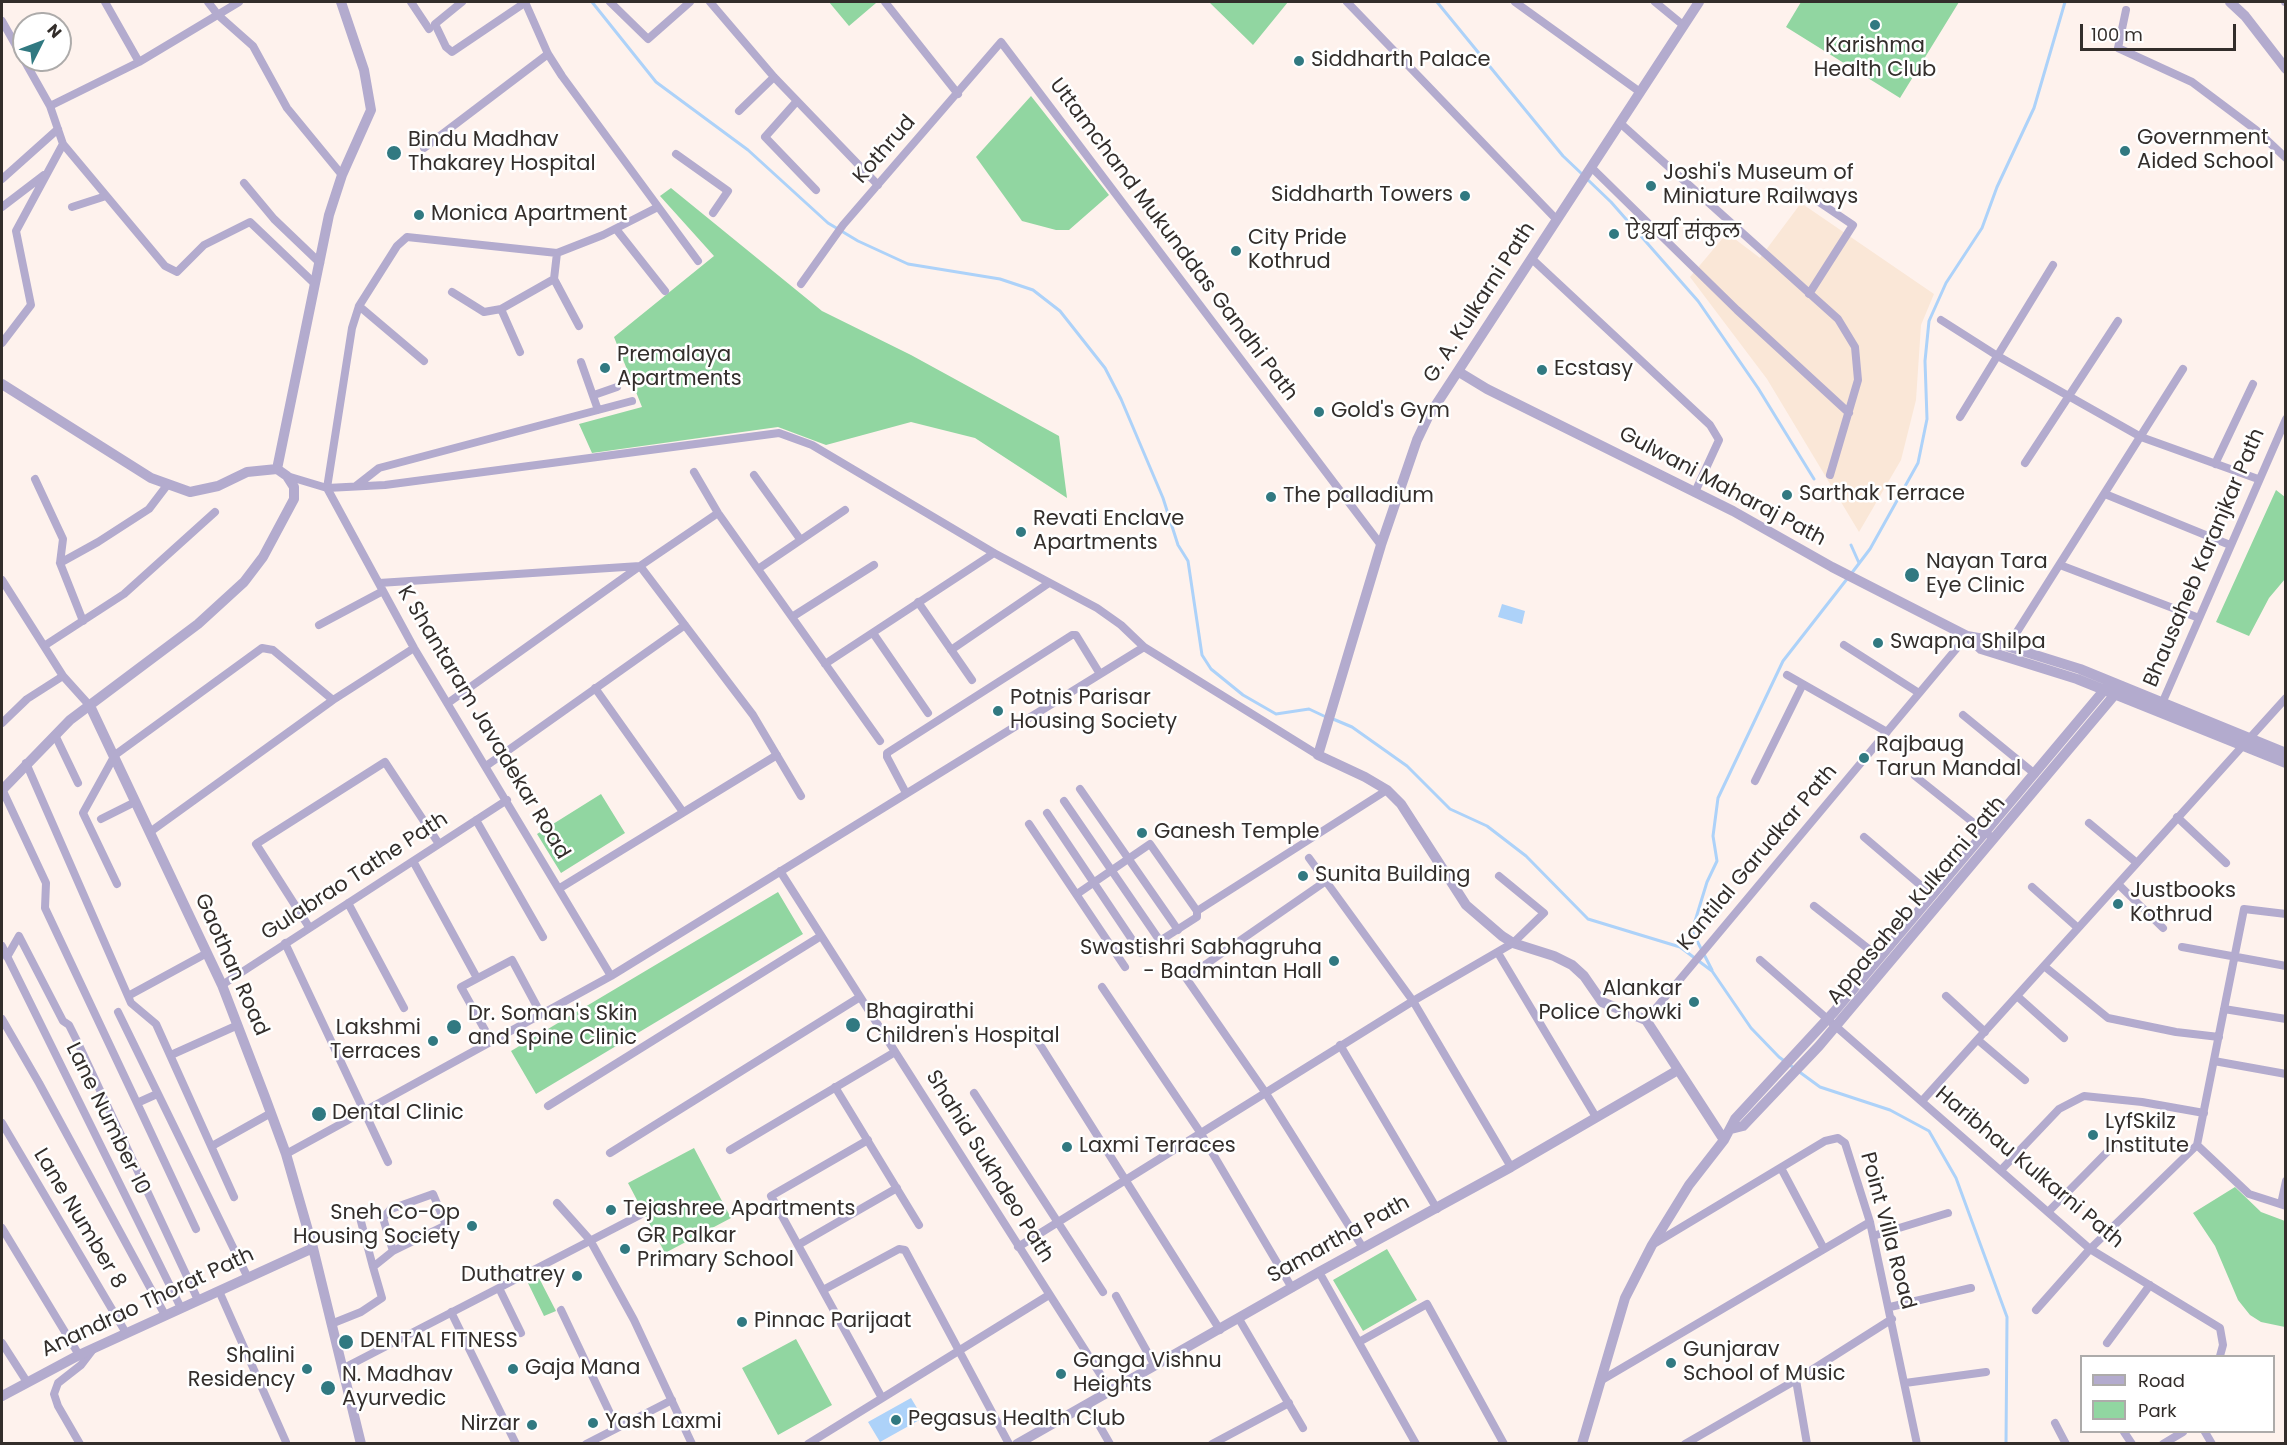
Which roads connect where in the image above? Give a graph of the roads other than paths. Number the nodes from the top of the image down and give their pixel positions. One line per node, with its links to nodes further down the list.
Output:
1 (105, 2): 25 (street)
2 (208, 2): 19 (street)
3 (239, 2): 19 (street)
4 (340, 2): 41 (street)
5 (411, 2): 22 (street)
6 (462, 2): 17 (street)
7 (526, 2): 17 (street); 24 (street)
8 (610, 2): 9 (street)
9 (690, 2)
10 (710, 2): 27 (street)
11 (885, 2): 29 (street)
12 (1347, 2): 52 (street)
13 (1515, 2): 28 (street)
14 (1655, 2): 21 (street)
15 (1699, 2): 21 (street, G. A. Kulkarni Path)
16 (2230, 2): 26 (street)
17 (515, 5)
18 (2126, 10): 38 (street)
19 (218, 15): 25 (street); 41 (street)
20 (2, 21): 31 (street)
21 (1683, 25): 28 (street, G. A. Kulkarni Path)
22 (429, 29)
23 (1002, 42): 29 (street, Kothrud); 106 (street, Uttamchand Mukunddas Gandhi Path)
24 (548, 54): 36 (street); 50 (street)
25 (139, 62): 31 (street)
26 (2286, 69)
27 (774, 77): 30 (street); 32 (street)
28 (1640, 92): 33 (street, G. A. Kulkarni Path)
29 (958, 93): 44 (street, Kothrud)
30 (797, 101): 44 (street); 45 (street)
31 (50, 106): 34 (street)
32 (740, 111)
33 (1620, 123): 39 (street, G. A. Kulkarni Path); 64 (street)
34 (58, 129): 35 (street); 42 (street)
35 (63, 144): 40 (street); 46 (street)
36 (424, 148)
37 (676, 154): 51 (street)
38 (2286, 158)
39 (1591, 167): 52 (street, G. A. Kulkarni Path); 84 (street)
40 (47, 173): 48 (street); 70 (street)
41 (342, 175): 57 (street)
42 (2, 179)
43 (244, 183): 57 (street)
44 (878, 185): 61 (street, Kothrud)
45 (816, 190)
46 (106, 196): 49 (street); 60 (street)
47 (1813, 198): 64 (street)
48 (2, 207)
49 (72, 207)
50 (658, 207): 53 (street); 56 (street)
51 (713, 213)
52 (1557, 220): 55 (street, G. A. Kulkarni Path)
53 (616, 229): 54 (street); 62 (street)
54 (557, 253): 59 (street); 65 (street)
55 (1532, 259): 76 (street, G. A. Kulkarni Path); 100 (street)
56 (698, 261)
57 (320, 263): 60 (street)
58 (2053, 265): 72 (street)
59 (554, 279): 66 (street); 69 (street)
60 (315, 284): 90 (street)
61 (801, 284)
62 (666, 291)
63 (452, 292): 66 (street)
64 (1809, 294): 84 (street)
65 (358, 306): 73 (street); 99 (street)
66 (501, 309): 71 (street)
67 (1941, 320): 72 (street)
68 (2118, 321): 81 (street)
69 (579, 326)
70 (2, 344)
71 (520, 352)
72 (1996, 355): 81 (street); 85 (street)
73 (424, 361)
74 (581, 362): 80 (street)
75 (2183, 369): 87 (street)
76 (1459, 372): 100 (street, Gulwani Maharaj Path); 106 (street, G. A. Kulkarni Path)
77 (2, 384): 97 (street)
78 (2253, 384): 89 (street)
79 (617, 387): 80 (street)
80 (594, 394): 83 (street)
81 (2068, 396): 87 (street); 88 (street)
82 (632, 401): 83 (street)
83 (598, 410): 98 (street)
84 (1849, 413): 93 (street)
85 (1960, 417)
86 (2286, 419): 96 (street, Bhausaheb Karanjkar Path)
87 (2141, 437): 89 (street); 101 (street)
88 (2025, 463)
89 (2215, 464): 96 (street)
90 (277, 469): 94 (street); 97 (street)
91 (694, 472): 104 (street)
92 (754, 475): 105 (street)
93 (1830, 475)
94 (287, 476): 99 (street); 143 (street)
95 (35, 479): 109 (street)
96 (2258, 479): 107 (street, Bhausaheb Karanjkar Path)
97 (168, 484): 109 (street)
98 (354, 486): 99 (street); 108 (street)
99 (327, 488): 116 (street, K Shantaram Javadekar Road)
100 (1695, 492): 124 (street, Gulwani Maharaj Path)
101 (2105, 494): 107 (street); 111 (street)
102 (845, 510): 105 (street)
103 (215, 512): 120 (street)
104 (718, 513): 112 (street); 113 (street)
105 (800, 539): 113 (street)
106 (1381, 545): 155 (street, G. A. Kulkarni Path)
107 (2230, 545): 119 (street, Bhausaheb Karanjkar Path)
108 (994, 553): 115 (street); 117 (street)
109 (60, 563): 120 (street)
110 (874, 565): 118 (street)
111 (2060, 565): 119 (street); 127 (street)
112 (640, 566): 116 (street); 122 (street); 142 (street)
113 (758, 569): 118 (street)
114 (2, 580): 126 (street)
115 (1049, 583): 128 (street); 130 (street)
116 (381, 587): 121 (street); 129 (street, K Shantaram Javadekar Road)
117 (918, 602): 123 (street); 130 (street)
118 (792, 617): 131 (street)
119 (2199, 618): 144 (street, Bhausaheb Karanjkar Path)
120 (83, 621): 126 (street)
121 (319, 625)
122 (685, 625): 137 (street); 154 (street)
123 (873, 633): 131 (street); 145 (street)
124 (1967, 636): 127 (street, Gulwani Maharaj Path); 138 (street, Gulwani Maharaj Path); 139 (street, Kantilal Garudkar Path)
125 (1844, 645): 139 (street)
126 (44, 646): 134 (street)
127 (2008, 646): 138 (street, Gulwani Maharaj Path)
128 (1144, 647): 132 (street); 155 (street)
129 (414, 648): 141 (street); 142 (street, K Shantaram Javadekar Road)
130 (951, 650): 135 (street)
131 (825, 664): 150 (street)
132 (1100, 674): 166 (street); 166 (street)
133 (1787, 675): 136 (street)
134 (63, 676): 143 (street); 147 (street)
135 (972, 680)
136 (1803, 684): 148 (street); 161 (street)
137 (595, 688): 158 (street); 171 (street)
138 (2114, 688): 144 (street, Gulwani Maharaj Path); 159 (street, Appasaheb Kulkarni Path); 179 (street, Appasaheb Kulkarni Path)
139 (1919, 693): 148 (street, Kantilal Garudkar Path)
140 (2286, 698): 151 (street)
141 (333, 700): 153 (street); 178 (street)
142 (448, 703): 158 (street, K Shantaram Javadekar Road)
143 (90, 706): 149 (street); 153 (street, Gaothan Road)
144 (2161, 707): 151 (street, Gulwani Maharaj Path)
145 (928, 713)
146 (1963, 715): 159 (street)
147 (2, 723)
148 (1887, 732): 237 (street, Kantilal Garudkar Path)
149 (55, 735): 156 (street); 162 (street)
150 (880, 741)
151 (2248, 743): 152 (street, Gulwani Maharaj Path); 157 (street, Gulwani Maharaj Path); 173 (street)
152 (2286, 753)
153 (115, 755): 170 (street, Gaothan Road); 191 (street)
154 (777, 755): 167 (street); 171 (street)
155 (1318, 755): 165 (street)
156 (26, 763): 163 (street); 226 (street)
157 (2286, 763)
158 (486, 766): 168 (street, K Shantaram Javadekar Road)
159 (2035, 774): 179 (street, Appasaheb Kulkarni Path)
160 (1915, 777): 179 (street)
161 (1755, 781)
162 (78, 783)
163 (2, 789): 258 (street)
164 (1080, 789): 183 (street)
165 (1387, 790): 200 (street); 210 (street)
166 (906, 793): 188 (street)
167 (801, 796)
168 (507, 800): 175 (street, Gulabrao Tathe Path); 195 (street, K Shantaram Javadekar Road)
169 (1064, 801): 187 (street)
170 (135, 802): 174 (street); 178 (street, Gaothan Road)
171 (683, 812): 195 (street)
172 (1047, 813): 192 (street)
173 (2177, 817): 185 (street); 186 (street)
174 (101, 819)
175 (476, 820): 181 (street, Gulabrao Tathe Path); 207 (street)
176 (2089, 822): 185 (street)
177 (1029, 824): 196 (street)
178 (150, 832): 213 (street, Gaothan Road)
179 (1990, 836): 197 (street, Appasaheb Kulkarni Path); 238 (street, Appasaheb Kulkarni Path)
180 (1864, 837): 197 (street)
181 (439, 844): 184 (street, Gulabrao Tathe Path); 202 (street)
182 (1310, 858): 190 (street)
183 (1129, 859): 187 (street); 200 (street); 205 (street)
184 (413, 861): 198 (street, Gulabrao Tathe Path); 223 (street)
185 (2137, 863): 193 (street)
186 (2226, 863)
187 (1113, 870): 192 (street); 208 (street)
188 (780, 871): 206 (street, Shahid Sukhdeo Path); 222 (street)
189 (1499, 876): 210 (street)
190 (1326, 881): 230 (street); 254 (street)
191 (117, 884)
192 (1093, 884): 196 (street); 208 (street)
193 (2118, 884): 203 (street); 204 (street)
194 (2032, 887): 203 (street)
195 (560, 888): 222 (street, K Shantaram Javadekar Road)
196 (1077, 894): 221 (street)
197 (1932, 895): 216 (street, Appasaheb Kulkarni Path)
198 (348, 903): 202 (street, Gulabrao Tathe Path); 231 (street)
199 (1814, 906): 216 (street)
200 (1197, 912): 205 (street)
201 (2286, 914): 217 (street)
202 (309, 927): 209 (street, Gulabrao Tathe Path)
203 (2078, 928): 219 (street)
204 (2163, 928)
205 (1179, 930): 208 (street)
206 (821, 936): 229 (street, Shahid Sukhdeo Path); 259 (street)
207 (543, 937)
208 (1160, 941)
209 (285, 943): 224 (street, Gulabrao Tathe Path); 260 (street)
210 (1514, 943): 214 (street); 237 (street)
211 (2, 946): 215 (street, Lane Number 10)
212 (2182, 947): 217 (street)
213 (207, 953): 224 (street, Gaothan Road); 226 (street)
214 (1498, 953): 230 (street); 263 (street)
215 (7, 957): 316 (street); 318 (street, Lane Number 10)
216 (1880, 958): 238 (street, Appasaheb Kulkarni Path)
217 (2234, 958): 220 (street); 232 (street)
218 (1760, 960): 238 (street, Haribhau Kulkarni Path)
219 (2044, 966): 228 (street); 241 (street)
220 (2286, 966)
221 (1125, 968)
222 (611, 975): 234 (street)
223 (477, 978): 234 (street); 245 (street)
224 (222, 985): 239 (street, Gaothan Road)
225 (1102, 987): 265 (street)
226 (128, 996): 248 (street)
227 (1946, 996): 240 (street)
228 (2017, 996): 240 (street); 242 (street)
229 (860, 997): 247 (street, Shahid Sukhdeo Path); 272 (street)
230 (1413, 1001): 246 (street); 275 (street)
231 (404, 1008)
232 (2224, 1009): 236 (street); 241 (street)
233 (118, 1012): 256 (street)
234 (541, 1014): 245 (street)
235 (2, 1019): 322 (street)
236 (2286, 1019)
237 (1646, 1020): 250 (street)
238 (1832, 1022): 257 (street, Haribhau Kulkarni Path); 267 (street, Appasaheb Kulkarni Path)
239 (238, 1025): 248 (street); 261 (street, Gaothan Road)
240 (1985, 1032): 244 (street)
241 (2219, 1037): 249 (street)
242 (2064, 1038)
243 (1036, 1040): 278 (street)
244 (1978, 1040): 252 (street); 257 (street)
245 (491, 1041): 260 (street)
246 (1340, 1045): 254 (street); 284 (street)
247 (895, 1052): 253 (street); 298 (street, Shahid Sukhdeo Path)
248 (171, 1055): 269 (street)
249 (2214, 1061): 251 (street); 262 (street)
250 (1678, 1070): 263 (street, Samartha Path); 267 (street)
251 (2286, 1074)
252 (2025, 1080)
253 (835, 1087): 266 (street); 271 (street)
254 (1265, 1092): 265 (street); 300 (street)
255 (974, 1093): 289 (street)
256 (157, 1094): 258 (street); 306 (street)
257 (1922, 1101): 277 (street, Haribhau Kulkarni Path)
258 (137, 1103): 293 (street)
259 (548, 1106)
260 (362, 1112): 273 (street); 274 (street)
261 (271, 1113): 269 (street); 273 (street, Gaothan Road)
262 (2204, 1113): 268 (street); 277 (street)
263 (1596, 1118): 275 (street, Samartha Path)
264 (2, 1123): 327 (street, Lane Number 8)
265 (1200, 1132): 278 (street); 309 (street)
266 (868, 1140): 280 (street); 296 (street)
267 (1724, 1140): 297 (street, Appasaheb Kulkarni Path)
268 (2197, 1145): 283 (street); 302 (street)
269 (212, 1146): 281 (street)
270 (2113, 1146): 285 (street)
271 (730, 1150)
272 (610, 1153)
273 (286, 1154): 299 (street, Gaothan Road)
274 (388, 1162)
275 (1511, 1167): 284 (street, Samartha Path)
276 (1781, 1168): 290 (street, Point Villa Road); 297 (street, Point Villa Road); 301 (street)
277 (2002, 1169): 285 (street, Haribhau Kulkarni Path)
278 (1124, 1178): 289 (street); 326 (street)
279 (2286, 1181): 283 (street)
280 (897, 1188): 291 (street); 296 (street)
281 (234, 1197)
282 (557, 1203): 295 (street)
283 (2283, 1205)
284 (1437, 1209): 300 (street, Samartha Path)
285 (2049, 1211): 302 (street, Haribhau Kulkarni Path)
286 (1948, 1213): 294 (street)
287 (359, 1214): 304 (street)
288 (640, 1215): 295 (street)
289 (1057, 1221): 298 (street); 313 (street)
290 (1870, 1222): 294 (street, Point Villa Road); 301 (street)
291 (919, 1225)
292 (2, 1228): 334 (street)
293 (195, 1229)
294 (1873, 1236): 317 (street, Point Villa Road)
295 (590, 1240): 308 (street); 346 (street)
296 (798, 1245): 311 (street)
297 (1652, 1245): 340 (street, Appasaheb Kulkarni Path)
298 (1018, 1246): 314 (street, Shahid Sukhdeo Path)
299 (313, 1248): 306 (street, Anandrao Thorat Path); 325 (street, Gaothan Road)
300 (1363, 1248): 305 (street, Samartha Path)
301 (1824, 1249): 340 (street)
302 (2090, 1249): 307 (street, Haribhau Kulkarni Path); 320 (street)
303 (393, 1251): 303 (street); 304 (street)
304 (373, 1267): 325 (street)
305 (1319, 1272): 309 (street, Samartha Path); 329 (street)
306 (248, 1278): 312 (street, Anandrao Thorat Path)
307 (2150, 1285): 331 (street); 335 (street, Haribhau Kulkarni Path)
308 (500, 1288): 321 (street); 328 (street)
309 (1292, 1288): 323 (street, Samartha Path)
310 (1971, 1288): 317 (street)
311 (823, 1290): 333 (street); 345 (street)
312 (219, 1291): 316 (street, Anandrao Thorat Path); 353 (street)
313 (1103, 1292)
314 (1049, 1295): 333 (street); 343 (street, Shahid Sukhdeo Path)
315 (1116, 1296): 336 (street)
316 (198, 1300): 318 (street, Anandrao Thorat Path)
317 (1890, 1307): 324 (street, Point Villa Road)
318 (181, 1308): 322 (street, Anandrao Thorat Path)
319 (561, 1310): 350 (street)
320 (2036, 1310)
321 (451, 1312): 337 (street); 356 (street)
322 (165, 1316): 327 (street, Anandrao Thorat Path)
323 (1239, 1319): 326 (street, Samartha Path); 347 (street)
324 (1892, 1319): 339 (street); 342 (street, Point Villa Road)
325 (331, 1324): 337 (street, Gaothan Road)
326 (1220, 1330): 336 (street, Samartha Path)
327 (126, 1333): 332 (street, Anandrao Thorat Path)
328 (521, 1333)
329 (1359, 1342): 364 (street); 365 (street)
330 (2, 1343): 341 (street)
331 (2107, 1343)
332 (94, 1348): 334 (street, Anandrao Thorat Path); 354 (street)
333 (961, 1349): 345 (street); 360 (street)
334 (79, 1355): 341 (street, Anandrao Thorat Path)
335 (2220, 1355)
336 (1155, 1366): 343 (street, Samartha Path)
337 (342, 1369): 355 (street, Gaothan Road)
338 (1986, 1371): 342 (street)
339 (1796, 1380): 367 (street); 368 (street)
340 (1600, 1381): 366 (street, Appasaheb Kulkarni Path)
341 (27, 1382): 344 (street, Anandrao Thorat Path)
342 (1905, 1383): 369 (street, Point Villa Road)
343 (1111, 1391): 348 (street, Samartha Path)
344 (2, 1396)
345 (882, 1398): 359 (street)
346 (672, 1400): 350 (street); 358 (street)
347 (1289, 1403): 351 (street); 363 (street)
348 (1087, 1404): 361 (street, Samartha Path); 362 (street)
349 (2055, 1423): 370 (street)
350 (617, 1428): 357 (street)
351 (1303, 1428)
352 (2180, 1433): 371 (street)
353 (285, 1442)
354 (80, 1443)
355 (361, 1443)
356 (516, 1443)
357 (586, 1443)
358 (692, 1443)
359 (807, 1443)
360 (1009, 1443)
361 (1017, 1443)
362 (1110, 1443)
363 (1212, 1443)
364 (1416, 1443)
365 (1504, 1443)
366 (1582, 1443)
367 (1685, 1443)
368 (1807, 1443)
369 (1917, 1443)
370 (2066, 1443)
371 (2163, 1443)

